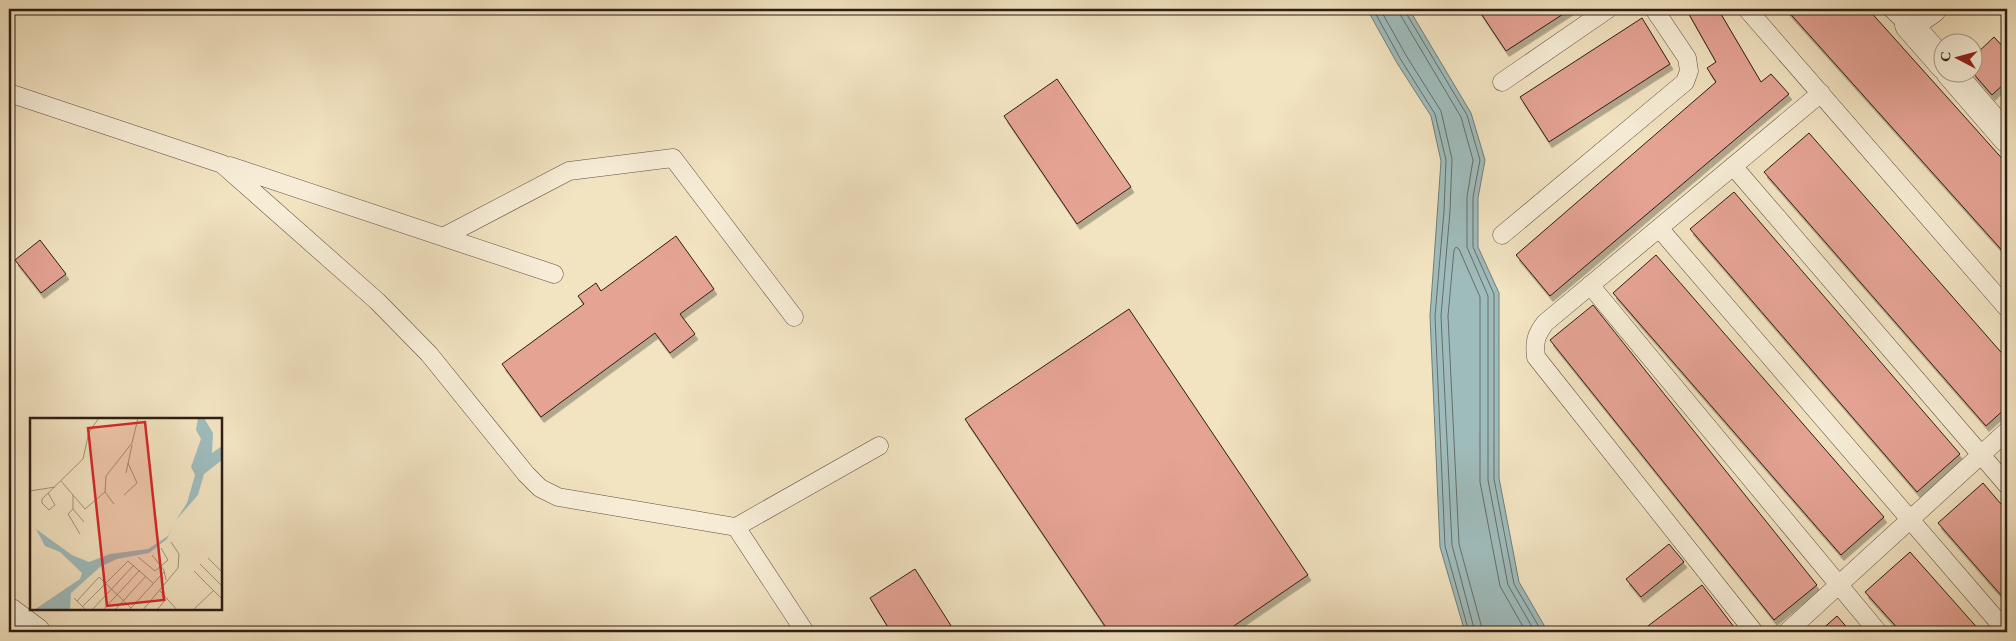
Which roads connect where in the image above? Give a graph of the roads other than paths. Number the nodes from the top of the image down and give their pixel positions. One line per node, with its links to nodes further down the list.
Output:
1 (1608, 9): 7 (lane)
2 (1654, 9): 15 (lane)
3 (1747, 9): 10 (lane)
4 (1932, 9): 5 (street)
5 (1901, 17): 6 (street)
6 (1934, 54)
7 (1502, 82)
8 (1959, 82): 11 (street)
9 (9, 93): 12 (lane)
10 (1820, 93): 13 (lane); 19 (lane)
11 (2007, 138)
12 (222, 164): 16 (lane); 26 (lane)
13 (1733, 166): 14 (lane); 23 (lane)
14 (1659, 228): 18 (lane); 25 (lane)
15 (1502, 235)
16 (443, 237): 17 (lane); 20 (lane)
17 (554, 274)
18 (1590, 285): 27 (lane); 31 (lane)
19 (2007, 308)
20 (794, 317)
21 (2007, 431): 23 (lane)
22 (879, 446): 26 (lane)
23 (1981, 455): 24 (lane); 25 (lane)
24 (2007, 485)
25 (1910, 520): 27 (lane); 34 (lane)
26 (736, 527): 30 (lane)
27 (1838, 586): 32 (lane); 33 (lane)
28 (9, 612): 29 (street)
29 (36, 632)
30 (805, 632)
31 (1754, 632)
32 (1787, 632)
33 (1878, 632)
34 (2007, 632)

